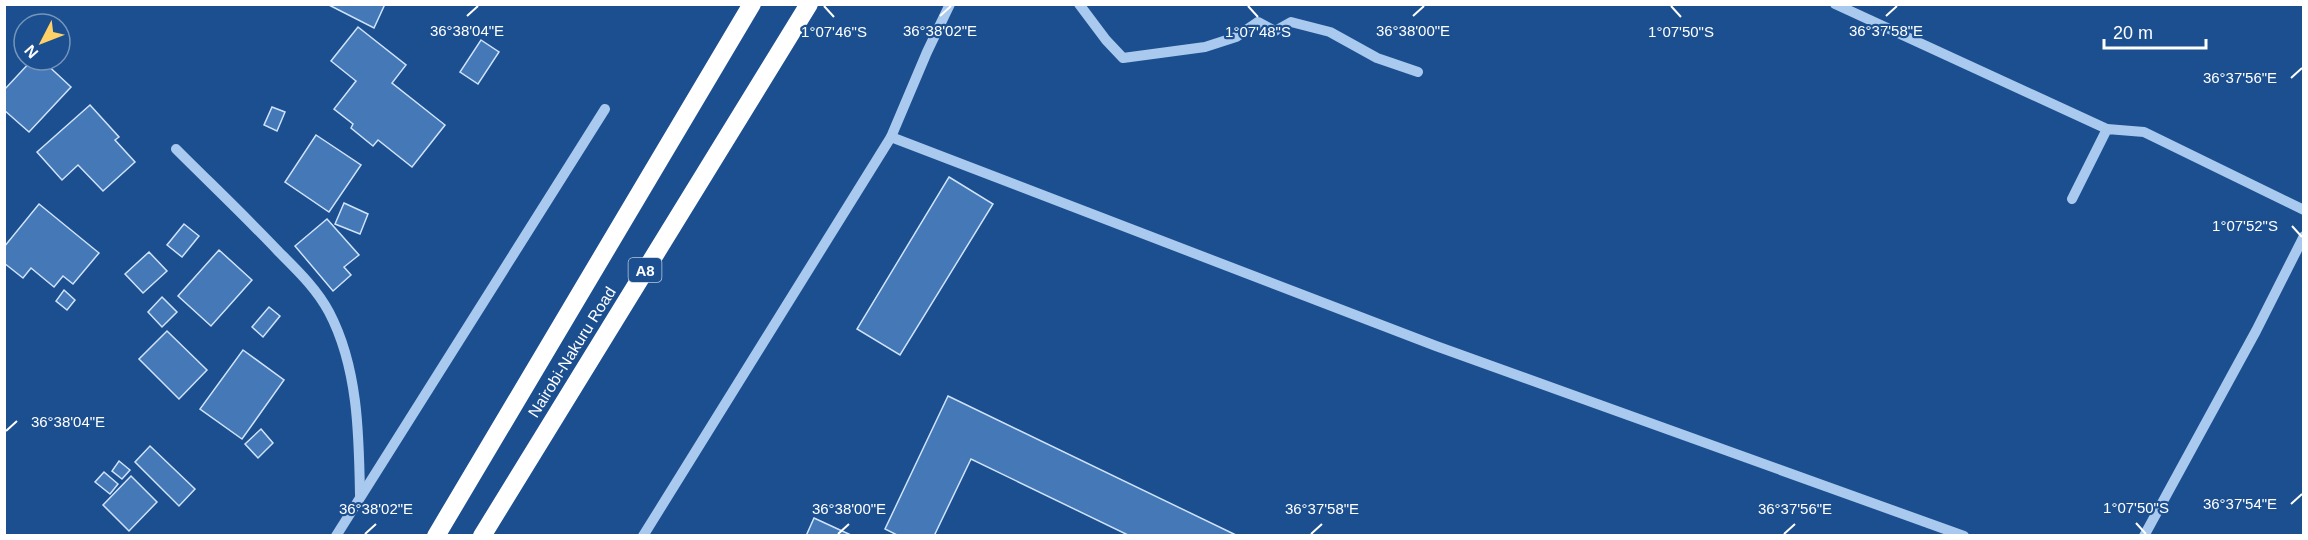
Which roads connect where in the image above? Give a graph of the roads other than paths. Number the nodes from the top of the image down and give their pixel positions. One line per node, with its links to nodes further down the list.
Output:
1 (752, 4): 16 (highway, Nairobi-Nakuru Road / A8)
2 (809, 4): 17 (highway, Nairobi-Nakuru Road / A8)
3 (950, 4): 9 (street)
4 (1079, 4): 6 (street)
5 (1835, 4): 8 (street)
6 (1418, 72)
7 (604, 109): 14 (street)
8 (2107, 129): 11 (street); 12 (street)
9 (891, 137): 18 (street); 19 (street)
10 (176, 149): 14 (street)
11 (2072, 199)
12 (2304, 210)
13 (2304, 236): 20 (street)
14 (360, 495): 15 (street)
15 (336, 536)
16 (436, 536)
17 (482, 536)
18 (643, 536)
19 (1964, 536)
20 (2144, 536)

